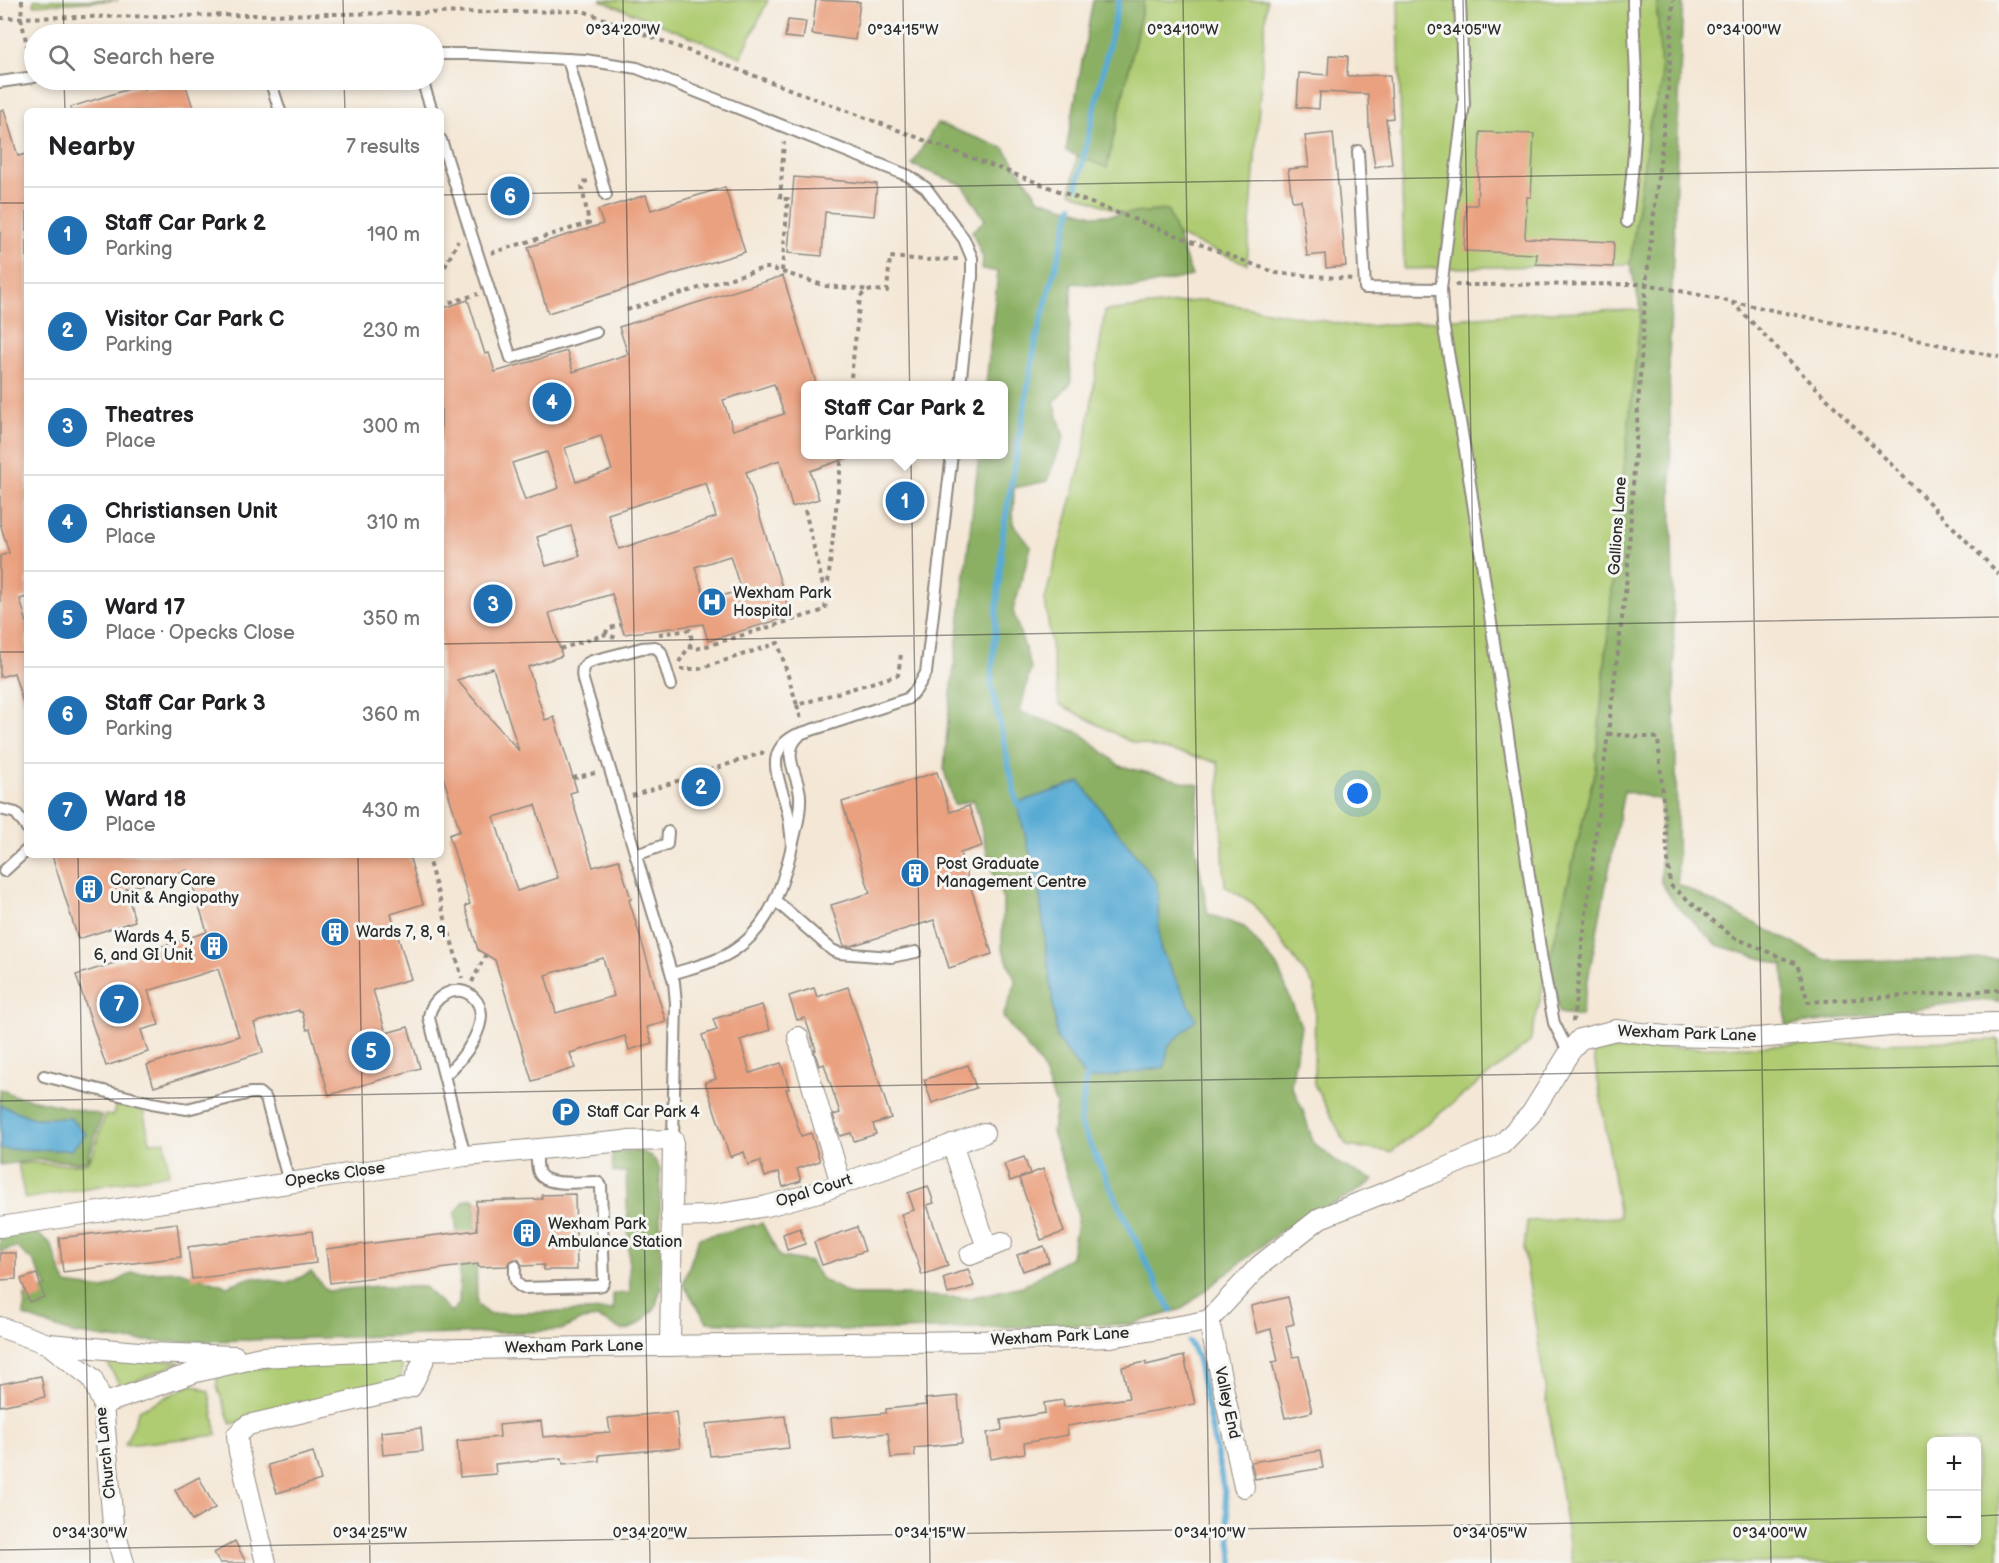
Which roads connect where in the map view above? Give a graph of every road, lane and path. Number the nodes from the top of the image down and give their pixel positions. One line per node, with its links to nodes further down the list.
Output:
1 (22, 0): 5 (path)
2 (1461, 0): 26 (lane)
3 (1633, 0): 19 (lane)
4 (1673, 0): 25 (path, Gallions Lane)
5 (24, 32)
6 (444, 54): 7 (lane)
7 (568, 59): 14 (lane); 17 (lane)
8 (24, 78): 9 (lane)
9 (0, 82)
10 (273, 90): 12 (lane)
11 (425, 90): 13 (lane)
12 (279, 108)
13 (431, 108)
14 (785, 127): 22 (lane); 24 (path)
15 (444, 149): 20 (lane)
16 (1358, 151): 26 (lane)
17 (600, 175): 18 (lane); 21 (path)
18 (606, 195)
19 (1627, 222)
20 (472, 236): 21 (lane); 23 (path)
21 (478, 256): 28 (lane)
22 (972, 258): 27 (path); 35 (lane)
23 (444, 269)
24 (783, 271): 27 (path); 31 (path)
25 (1646, 284): 29 (path); 52 (path, Gallions Lane)
26 (1441, 289): 73 (lane)
27 (871, 290): 34 (path)
28 (489, 291): 30 (path); 32 (lane)
29 (1732, 302): 33 (path); 39 (path)
30 (444, 304)
31 (627, 310)
32 (596, 332)
33 (1999, 357)
34 (851, 381)
35 (961, 381)
36 (841, 459): 40 (path)
37 (951, 459): 51 (lane)
38 (805, 510): 40 (path)
39 (1999, 574)
40 (826, 597): 45 (path)
41 (621, 625): 42 (path)
42 (606, 634): 44 (path); 46 (path)
43 (649, 635): 45 (path)
44 (629, 637)
45 (688, 647): 47 (path)
46 (560, 649)
47 (901, 654)
48 (671, 685): 56 (lane)
49 (801, 719): 50 (path)
50 (794, 722)
51 (801, 733): 60 (lane); 60 (lane)
52 (1608, 734): 69 (path); 73 (path, Gallions Lane)
53 (767, 742): 56 (path)
54 (573, 778): 55 (path)
55 (598, 783)
56 (620, 800): 62 (lane)
57 (0, 809): 58 (lane)
58 (24, 824)
59 (668, 832): 62 (lane)
60 (792, 846): 65 (lane)
61 (24, 853): 64 (lane)
62 (636, 855): 68 (lane)
63 (428, 858): 70 (path)
64 (3, 871)
65 (776, 901): 66 (lane); 68 (lane)
66 (916, 952)
67 (486, 954): 70 (path)
68 (672, 974): 77 (lane)
69 (1999, 990)
70 (466, 993): 74 (lane); 74 (lane)
71 (1999, 1023): 73 (street, Wexham Park Lane)
72 (798, 1037): 82 (street)
73 (1569, 1053): 87 (street, Wexham Park Lane)
74 (445, 1075): 80 (lane)
75 (44, 1076): 81 (lane)
76 (984, 1133): 78 (street, Opal Court)
77 (673, 1140): 79 (street, Opecks Close); 83 (street)
78 (952, 1144): 82 (street, Opal Court); 85 (street)
79 (537, 1149): 80 (street, Opecks Close); 86 (lane)
80 (465, 1156): 81 (street, Opecks Close)
81 (289, 1182): 84 (street, Opecks Close)
82 (841, 1184): 83 (street, Opal Court)
83 (671, 1217): 90 (street)
84 (0, 1227)
85 (986, 1248)
86 (514, 1266)
87 (1209, 1320): 90 (street, Wexham Park Lane); 94 (street, Valley End)
88 (0, 1327): 89 (street, Church Lane)
89 (48, 1344): 92 (street, Wexham Park Lane); 93 (street, Church Lane)
90 (670, 1346): 91 (street, Wexham Park Lane)
91 (429, 1349): 92 (street, Wexham Park Lane); 96 (street)
92 (261, 1357): 93 (street, Wexham Park Lane)
93 (103, 1404): 95 (street, Church Lane)
94 (1244, 1487)
95 (124, 1563)
96 (266, 1563)

